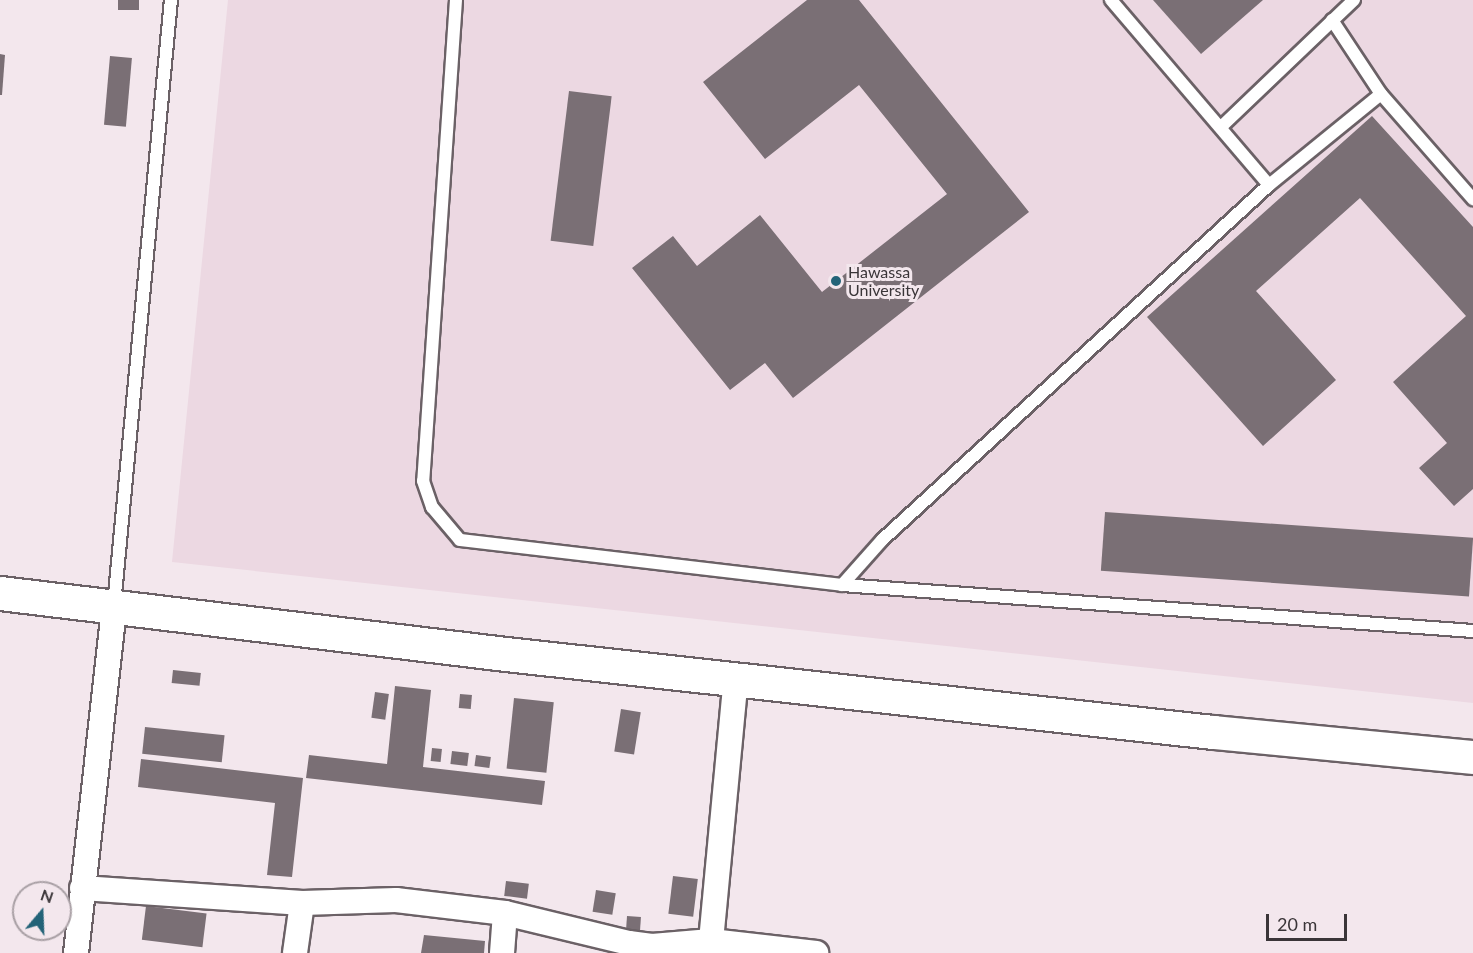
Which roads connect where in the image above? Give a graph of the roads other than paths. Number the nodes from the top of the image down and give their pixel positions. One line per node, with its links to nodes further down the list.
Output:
1 (171, 0): 12 (lane)
2 (456, 0): 10 (lane)
3 (1111, 0): 7 (lane)
4 (1354, 0): 5 (lane)
5 (1332, 20): 6 (lane); 7 (lane)
6 (1381, 94): 8 (lane); 9 (lane)
7 (1221, 128): 8 (lane)
8 (1269, 185): 10 (lane)
9 (1473, 199)
10 (842, 585): 13 (lane)
11 (0, 592): 12 (street)
12 (114, 607): 14 (street); 16 (street)
13 (1473, 631)
14 (736, 677): 15 (street); 19 (street)
15 (1473, 757)
16 (82, 888): 17 (street); 20 (street)
17 (302, 903): 18 (street); 21 (street)
18 (505, 913): 19 (street); 22 (street)
19 (711, 941): 23 (street)
20 (76, 953)
21 (295, 953)
22 (502, 953)
23 (816, 953)

